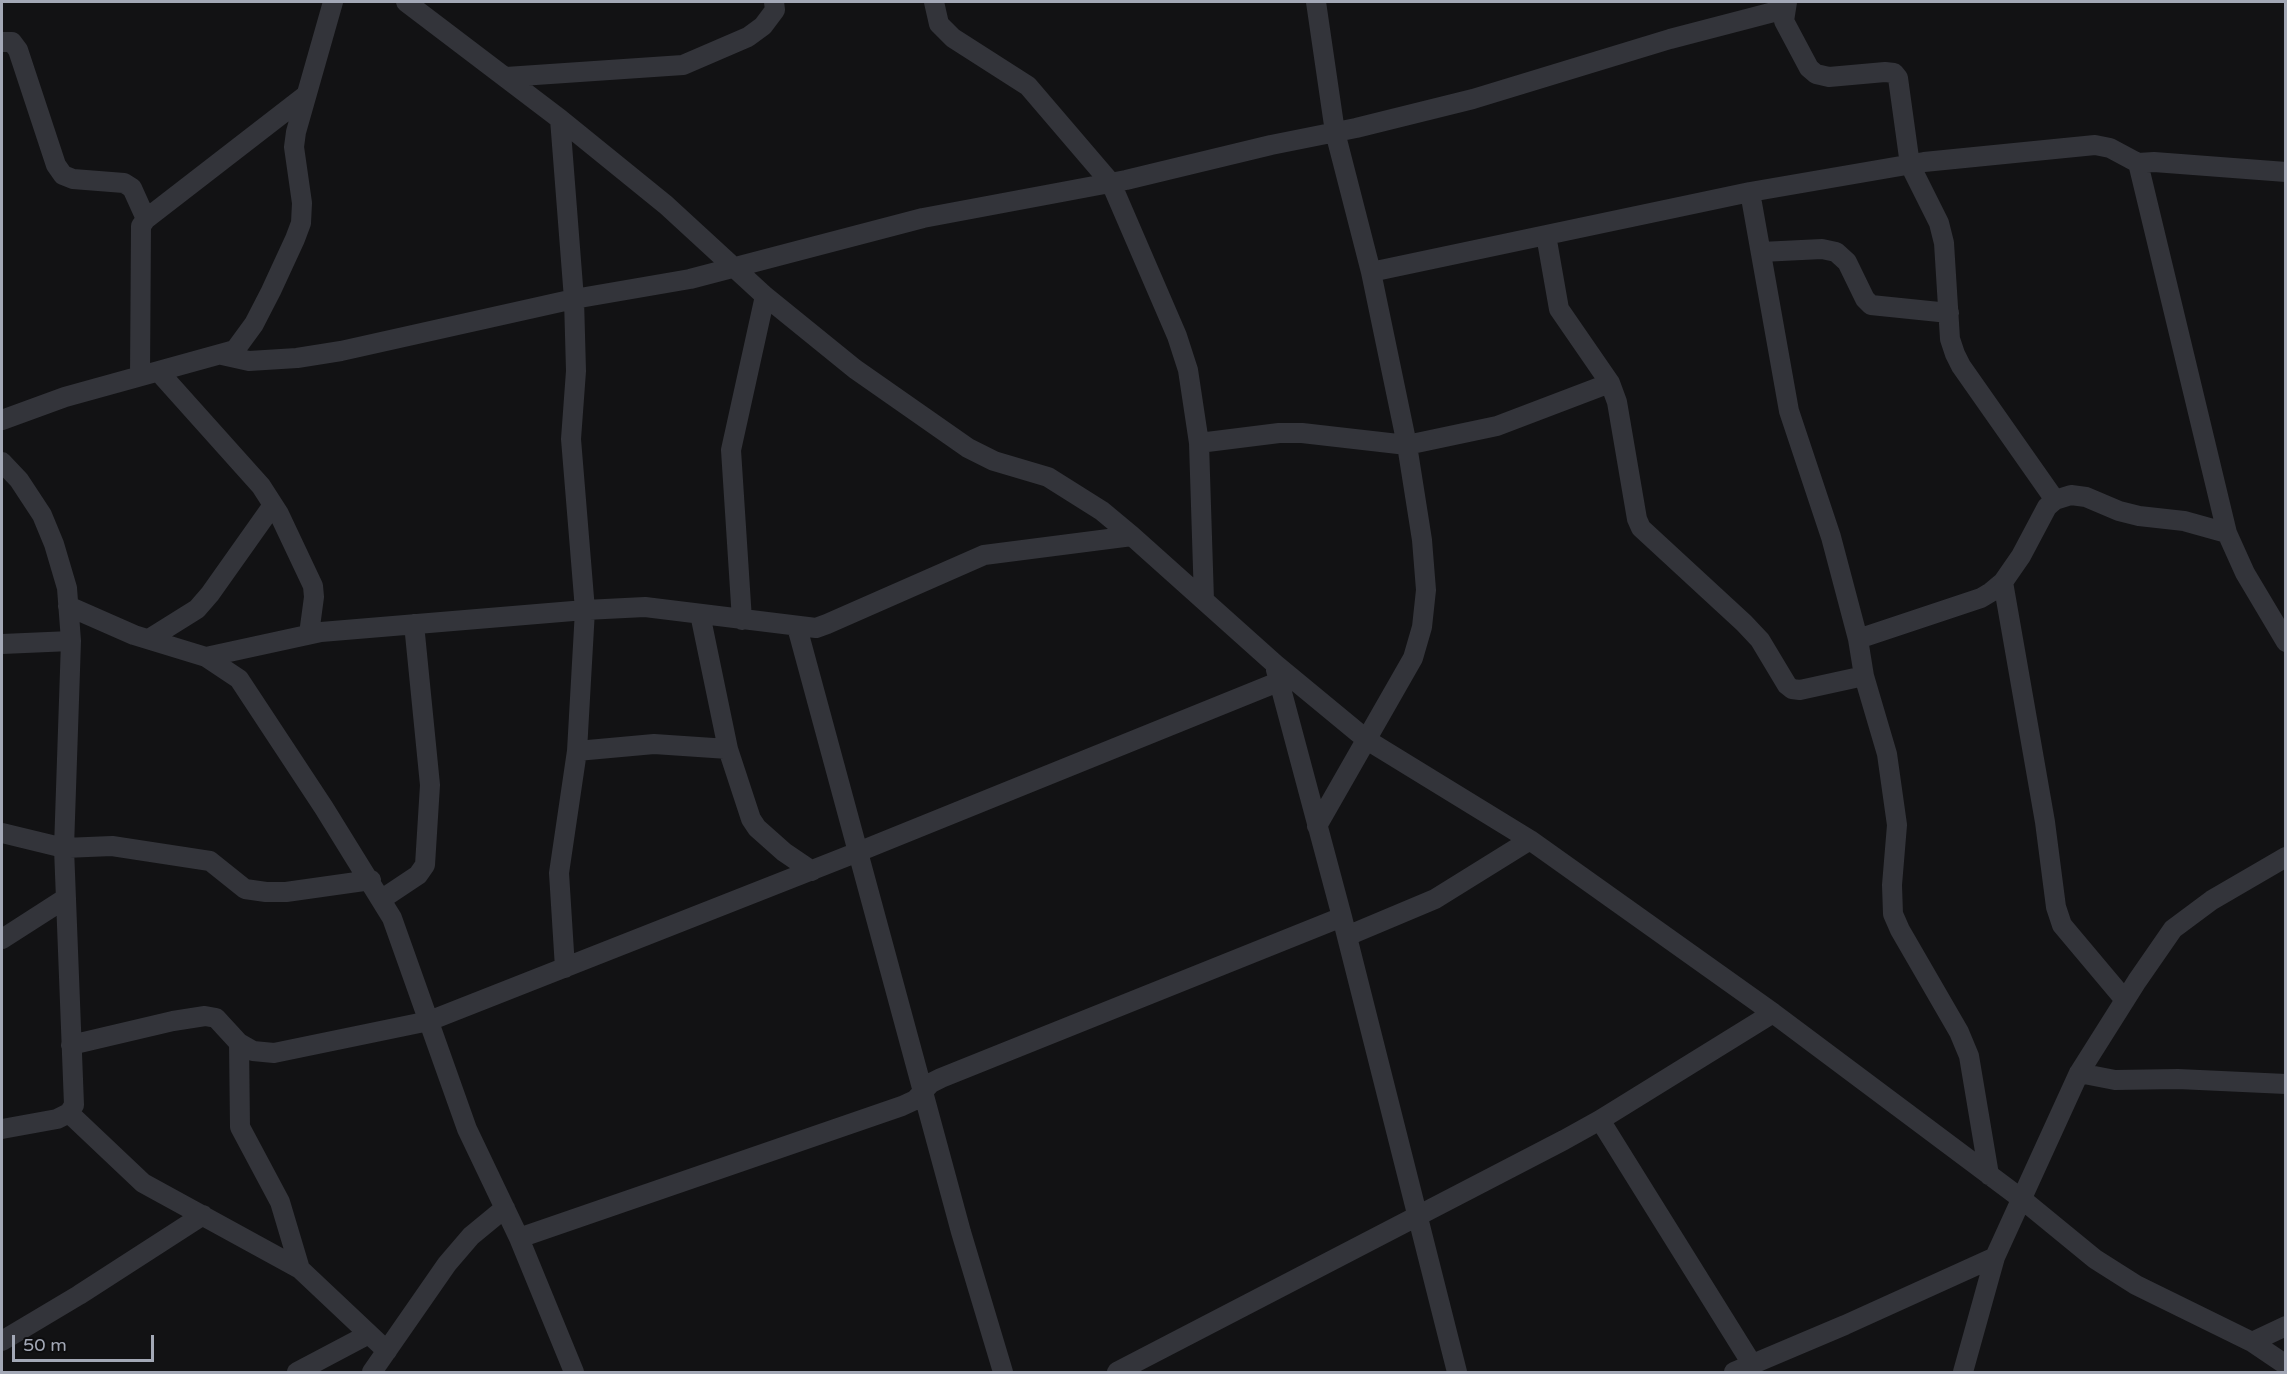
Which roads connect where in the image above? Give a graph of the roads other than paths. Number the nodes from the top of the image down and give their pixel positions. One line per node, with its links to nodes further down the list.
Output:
1 (333, 2): 9 (street)
2 (406, 2): 8 (street)
3 (774, 2): 8 (street)
4 (934, 2): 15 (street)
5 (1316, 2): 11 (street)
6 (1786, 5): 11 (street); 13 (street)
7 (2, 42): 17 (street)
8 (506, 77): 10 (street)
9 (305, 96): 17 (street); 25 (street)
10 (560, 119): 20 (street); 23 (street)
11 (1335, 132): 15 (street); 21 (street)
12 (2138, 163): 13 (street); 14 (street); 34 (street)
13 (1910, 165): 16 (street); 24 (street)
14 (2286, 172)
15 (1111, 183): 20 (street); 29 (street)
16 (1750, 192): 18 (street); 19 (street)
17 (146, 219): 26 (street)
18 (1546, 235): 21 (street); 27 (street)
19 (1761, 252): 24 (street); 46 (street)
20 (737, 269): 22 (street); 23 (street)
21 (1371, 272): 30 (street)
22 (765, 296): 35 (street); 41 (street)
23 (574, 299): 25 (street); 39 (street)
24 (1949, 313): 32 (street)
25 (222, 355): 26 (street)
26 (149, 373): 28 (street); 33 (street)
27 (1610, 383): 30 (street); 52 (street)
28 (2, 420)
29 (1199, 443): 30 (street); 37 (street)
30 (1407, 446): 53 (street)
31 (2, 462): 38 (street)
32 (2055, 500): 34 (street); 36 (street)
33 (273, 506): 44 (street); 45 (street)
34 (2227, 533): 48 (street)
35 (1132, 536): 37 (street); 43 (street)
36 (2002, 582): 46 (street); 70 (street)
37 (1204, 600): 51 (street)
38 (68, 606): 45 (street); 47 (street)
39 (585, 610): 40 (street); 42 (street); 55 (street)
40 (700, 614): 41 (street); 54 (street)
41 (742, 620): 43 (street)
42 (414, 624): 44 (street); 65 (street)
43 (797, 627): 60 (street)
44 (309, 634): 50 (street)
45 (149, 639): 50 (street)
46 (1858, 639): 52 (street)
47 (71, 641): 49 (street); 59 (street)
48 (2286, 642)
49 (2, 644)
50 (206, 657): 63 (street)
51 (1277, 673): 53 (street); 56 (street); 60 (street)
52 (1864, 676): 81 (street)
53 (1367, 740): 56 (street); 58 (street)
54 (728, 750): 55 (street); 62 (street)
55 (577, 751): 69 (street)
56 (1317, 826): 66 (street)
57 (2, 833): 59 (street)
58 (1530, 840): 67 (street); 71 (street)
59 (64, 848): 63 (street); 64 (street)
60 (858, 852): 62 (street); 77 (street)
61 (2286, 857): 70 (street)
62 (812, 871): 69 (street)
63 (371, 880): 65 (street)
64 (66, 898): 68 (street); 74 (street)
65 (382, 900): 72 (street)
66 (1342, 917): 67 (street); 77 (street)
67 (1347, 936): 85 (street)
68 (2, 939)
69 (565, 968): 72 (street)
70 (2125, 1000): 75 (street)
71 (1773, 1012): 79 (street); 81 (street)
72 (429, 1021): 73 (street); 83 (street)
73 (239, 1043): 74 (street); 88 (street)
74 (71, 1045): 78 (street)
75 (2079, 1073): 76 (street); 82 (street)
76 (2286, 1084)
77 (923, 1093): 86 (street); 99 (street)
78 (69, 1113): 80 (street); 84 (street)
79 (1600, 1120): 85 (street); 94 (street)
80 (2, 1129)
81 (1989, 1175): 82 (street)
82 (2023, 1200): 87 (street); 92 (street)
83 (505, 1208): 86 (street); 93 (street)
84 (203, 1215): 88 (street); 91 (street)
85 (1417, 1215): 100 (street); 101 (street)
86 (519, 1238): 98 (street)
87 (1995, 1257): 94 (street); 103 (street)
88 (300, 1269): 90 (street)
89 (2286, 1326): 92 (street)
90 (369, 1334): 93 (street); 96 (street)
91 (2, 1341)
92 (2252, 1342): 95 (street)
93 (387, 1351): 97 (street)
94 (1752, 1364): 102 (street)
95 (2286, 1365)
96 (297, 1372)
97 (372, 1372)
98 (574, 1372)
99 (1004, 1372)
100 (1117, 1372)
101 (1457, 1372)
102 (1734, 1372)
103 (1963, 1372)

